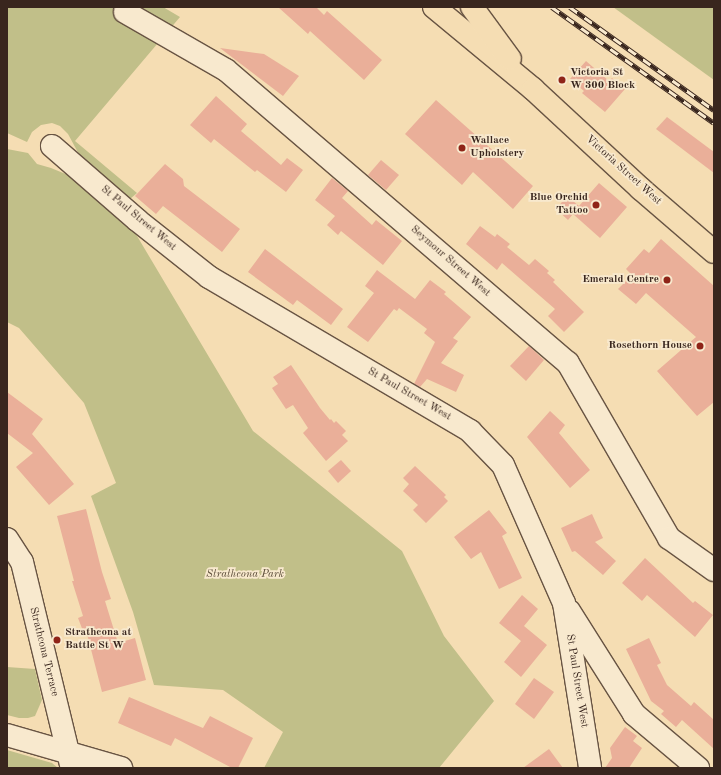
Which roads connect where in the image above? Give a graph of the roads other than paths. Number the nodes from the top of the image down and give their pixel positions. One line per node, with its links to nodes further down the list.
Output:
1 (434, 7): 6 (main road, Victoria Street West)
2 (451, 7): 5 (main road)
3 (472, 7): 5 (main road, Victoria Street West)
4 (125, 12): 10 (street, Seymour Street West)
5 (513, 64): 6 (main road, Victoria Street West)
6 (533, 89): 8 (main road, Victoria Street West)
7 (52, 146): 11 (street, St Paul Street West)
8 (714, 252)
9 (7, 539): 13 (street, Strathcona Terrace)
10 (714, 570)
11 (564, 603): 15 (street, St Paul Street West); 16 (street)
12 (7, 735): 13 (street)
13 (70, 760): 14 (street)
14 (121, 768)
15 (590, 768)
16 (698, 768)

